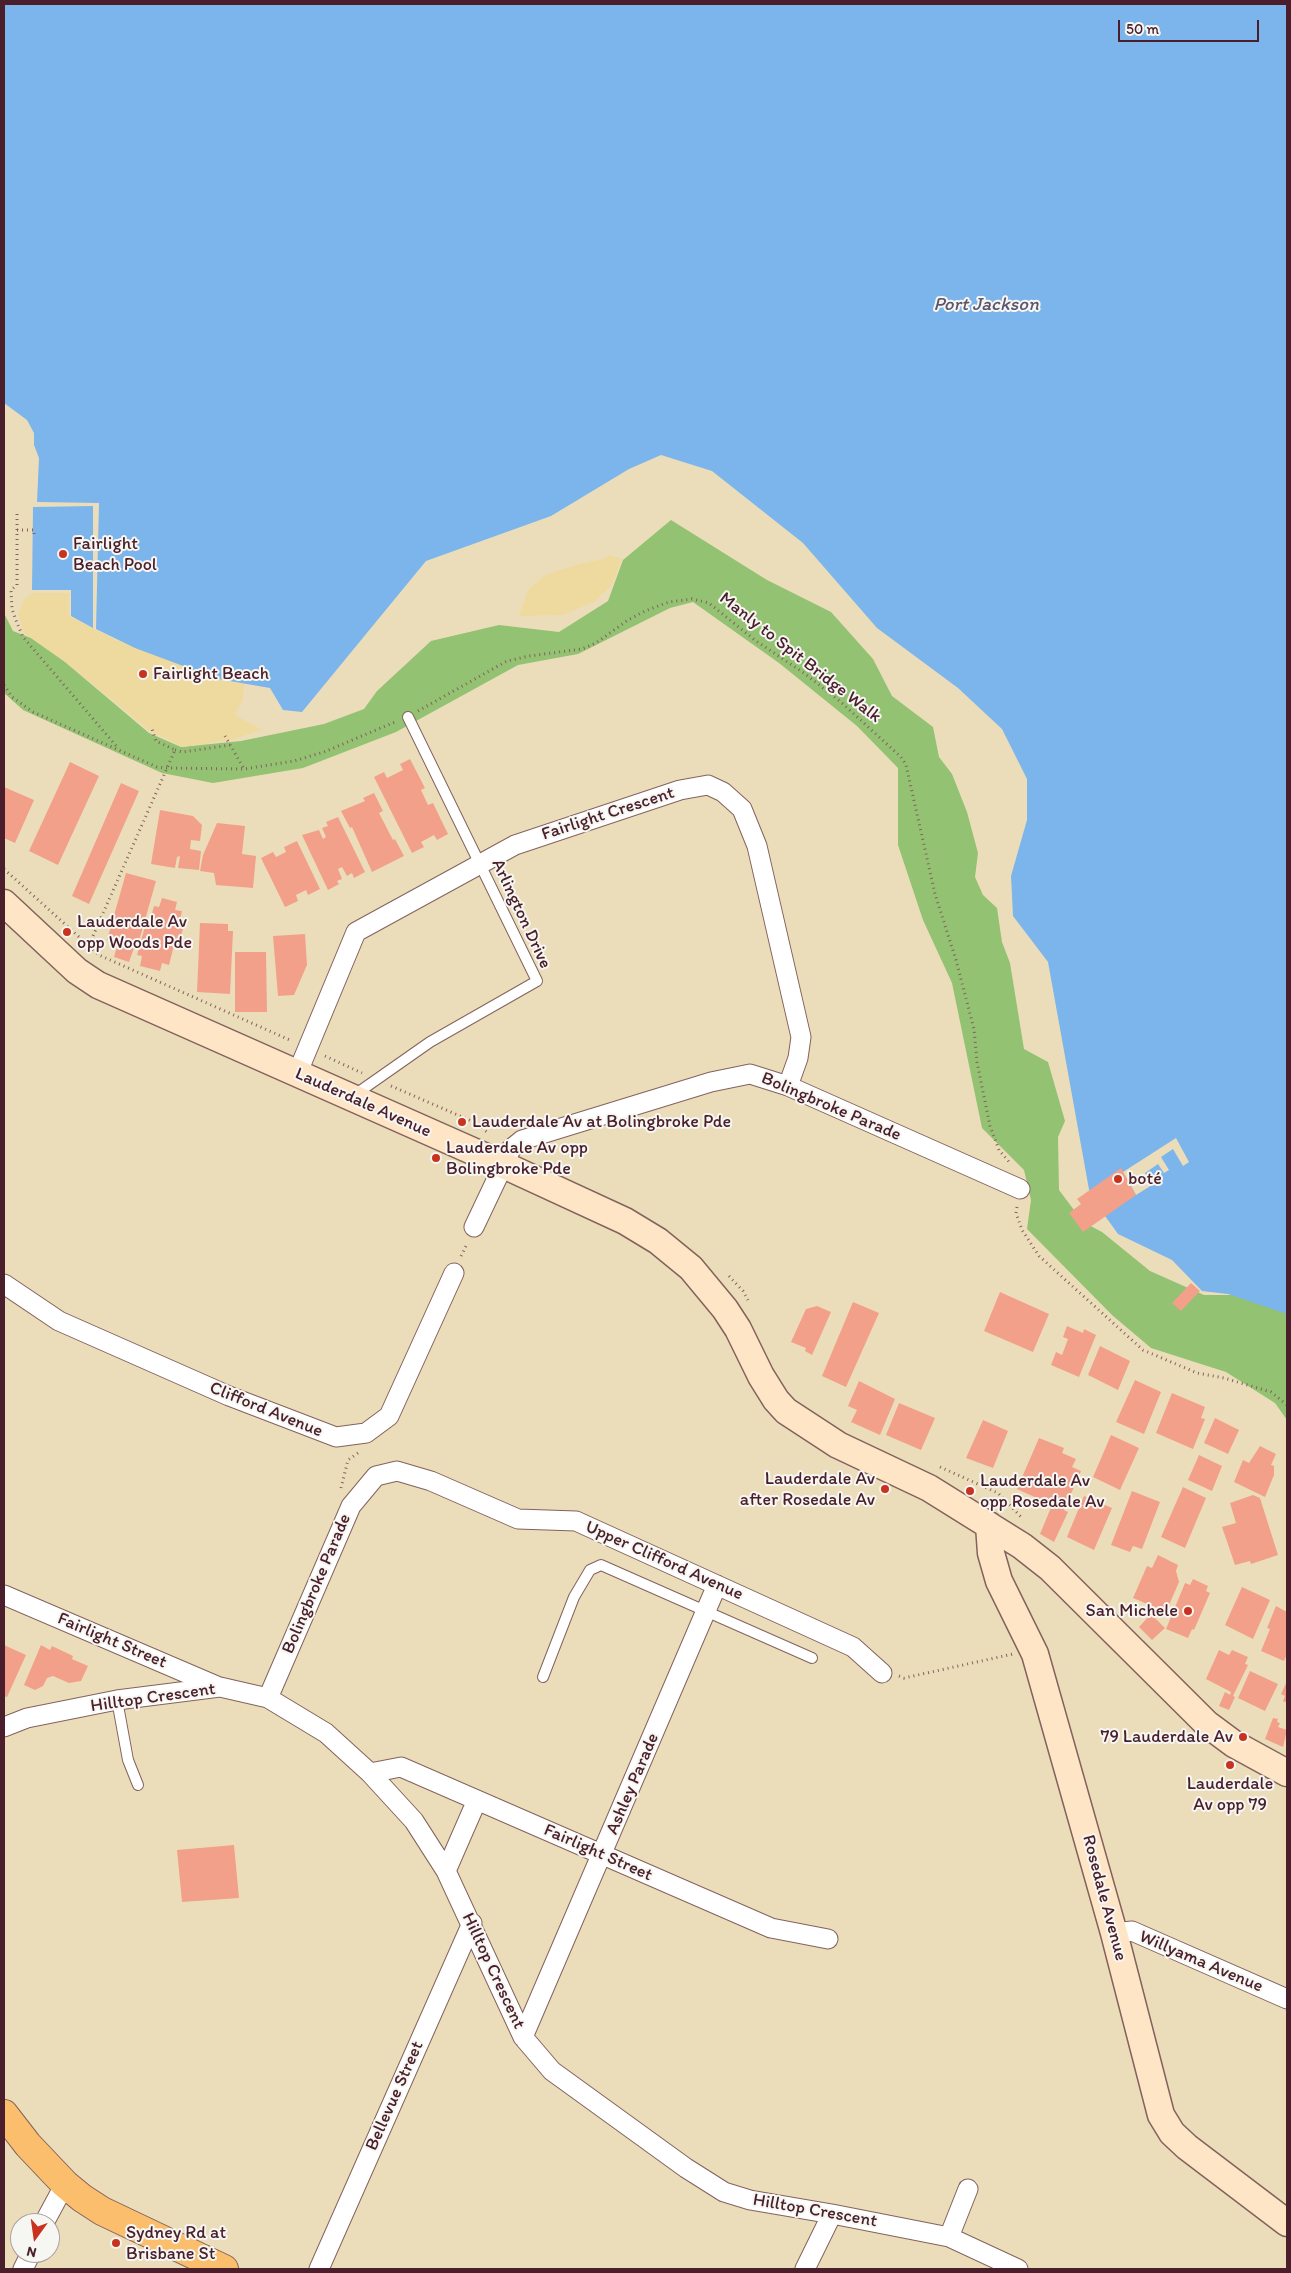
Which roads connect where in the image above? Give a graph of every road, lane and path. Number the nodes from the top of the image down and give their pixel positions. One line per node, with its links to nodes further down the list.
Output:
1 (16, 514): 2 (path)
2 (16, 530): 3 (path); 9 (path)
3 (34, 538)
4 (4, 685): 9 (path, Manly to Spit Bridge Walk)
5 (408, 717): 12 (path, Manly to Spit Bridge Walk); 13 (lane, Arlington Drive); 27 (path, Manly to Spit Bridge Walk)
6 (152, 729): 10 (path)
7 (225, 736): 8 (path)
8 (230, 745): 10 (path); 12 (path)
9 (118, 749): 11 (path, Manly to Spit Bridge Walk)
10 (175, 750): 11 (path)
11 (167, 768): 12 (path, Manly to Spit Bridge Walk); 16 (path)
12 (244, 769)
13 (480, 865): 21 (street, Fairlight Crescent); 23 (street, Fairlight Crescent); 24 (lane, Arlington Drive)
14 (4, 869): 16 (path)
15 (4, 903): 17 (main road, Lauderdale Avenue)
16 (89, 945): 17 (path); 18 (path)
17 (77, 971): 21 (main road, Lauderdale Avenue)
18 (281, 1036)
19 (332, 1059): 20 (path)
20 (361, 1072)
21 (297, 1074): 24 (main road, Lauderdale Avenue)
22 (386, 1083): 25 (path)
23 (788, 1086): 26 (street, Bolingbroke Parade); 27 (street, Bolingbroke Parade)
24 (350, 1098): 26 (main road, Lauderdale Avenue)
25 (485, 1130)
26 (502, 1165): 28 (street, Bolingbroke Parade); 37 (main road, Lauderdale Avenue)
27 (1020, 1189): 33 (path, Manly to Spit Bridge Walk)
28 (474, 1227): 30 (path)
29 (725, 1271): 32 (path)
30 (454, 1273): 31 (street, Clifford Avenue)
31 (4, 1284)
32 (752, 1308)
33 (1287, 1405)
34 (939, 1466): 36 (path)
35 (376, 1476): 38 (street, Upper Clifford Avenue); 46 (street, Bolingbroke Parade)
36 (1025, 1521)
37 (988, 1526): 41 (main road, Rosedale Avenue); 50 (main road, Lauderdale Avenue)
38 (717, 1585): 40 (street, Ashley Parade); 43 (street, Upper Clifford Avenue)
39 (4, 1595): 45 (street, Fairlight Street)
40 (706, 1610): 42 (lane); 44 (lane); 53 (street, Ashley Parade)
41 (1033, 1650): 43 (path); 56 (main road, Rosedale Avenue)
42 (812, 1658)
43 (882, 1673)
44 (543, 1677)
45 (220, 1687): 46 (street, Hilltop Crescent); 47 (street, Hilltop Crescent)
46 (268, 1698): 49 (street, Hilltop Crescent)
47 (117, 1700): 48 (street, Hilltop Crescent); 51 (lane)
48 (4, 1727)
49 (370, 1773): 52 (street, Fairlight Street); 54 (street, Hilltop Crescent)
50 (1287, 1773)
51 (138, 1785)
52 (477, 1800): 53 (street, Fairlight Street); 54 (street)
53 (602, 1855): 57 (street, Fairlight Street); 59 (street, Ashley Parade)
54 (446, 1871): 55 (street, Hilltop Crescent)
55 (472, 1923): 59 (street, Hilltop Crescent); 68 (street, Bellevue Street)
56 (1114, 1933): 58 (street, Willyama Avenue); 65 (main road, Rosedale Avenue)
57 (828, 1939)
58 (1287, 1999)
59 (523, 2036): 64 (street, Hilltop Crescent)
60 (4, 2114): 61 (main road)
61 (65, 2184): 63 (street); 67 (main road)
62 (968, 2189): 66 (street)
63 (49, 2213)
64 (832, 2214): 66 (street, Hilltop Crescent); 69 (street)
65 (1287, 2223)
66 (949, 2238): 70 (street, Hilltop Crescent)
67 (224, 2269)
68 (319, 2269)
69 (805, 2269)
70 (1018, 2269)

